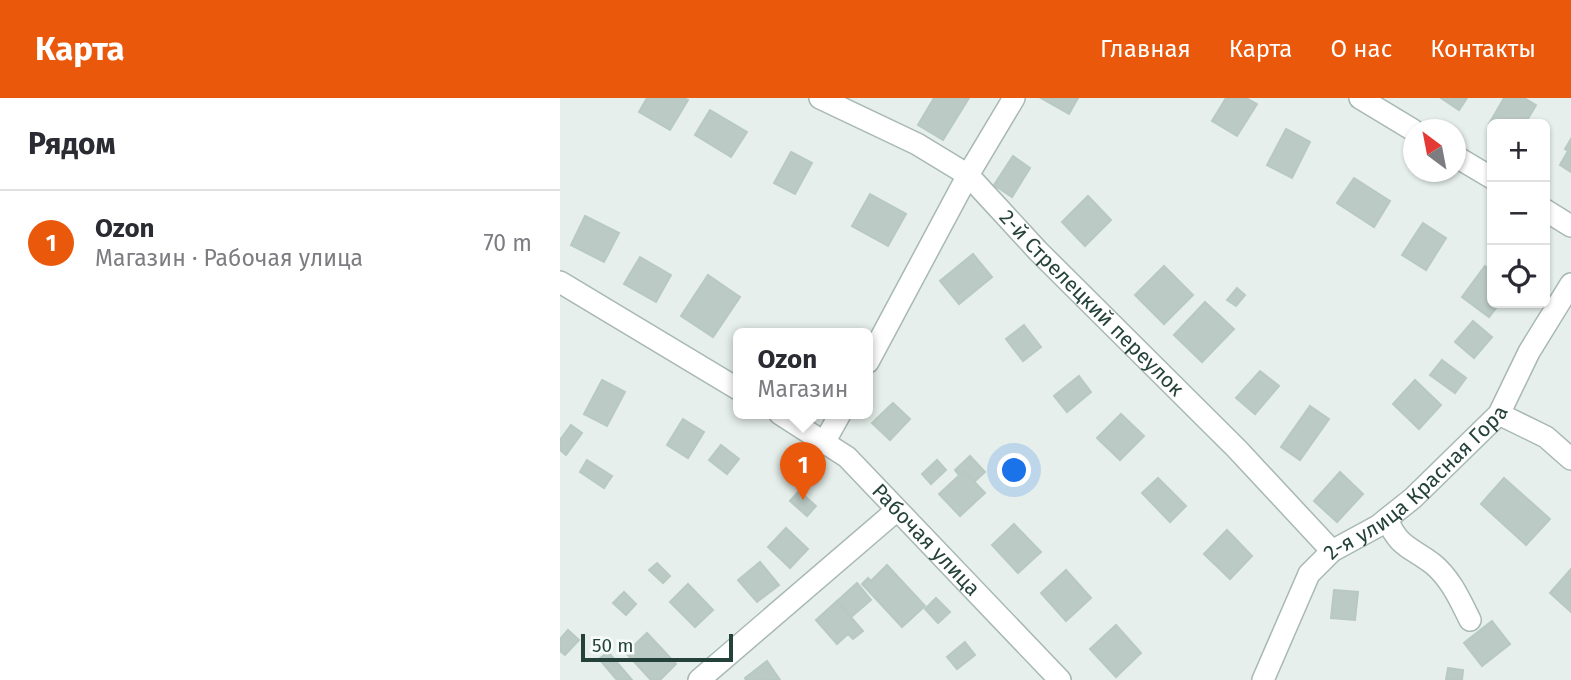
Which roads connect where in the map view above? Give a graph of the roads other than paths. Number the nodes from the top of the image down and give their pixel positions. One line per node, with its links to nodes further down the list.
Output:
1 (820, 98): 6 (street, 2-й Стрелецкий переулок)
2 (1014, 98): 6 (street)
3 (1360, 98): 4 (street)
4 (1403, 124)
5 (1466, 163): 7 (street)
6 (968, 175): 12 (street); 21 (street, 2-й Стрелецкий переулок)
7 (1487, 175)
8 (1550, 213): 9 (street)
9 (1571, 226)
10 (560, 282): 13 (street)
11 (1571, 284): 14 (street, 2-я улица Красная Гора)
12 (873, 353)
13 (733, 386)
14 (1499, 414): 18 (street); 20 (street, 2-я улица Красная Гора)
15 (788, 419): 17 (street, Рабочая улица)
16 (837, 419): 17 (street)
17 (825, 441): 19 (street, Рабочая улица)
18 (1571, 459)
19 (897, 509): 23 (street); 24 (street, Рабочая улица)
20 (1387, 519): 21 (street, 2-я улица Красная Гора); 22 (street)
21 (1332, 551): 25 (street, 2-я улица Красная Гора)
22 (1470, 620)
23 (699, 680)
24 (1060, 680)
25 (1263, 680)

